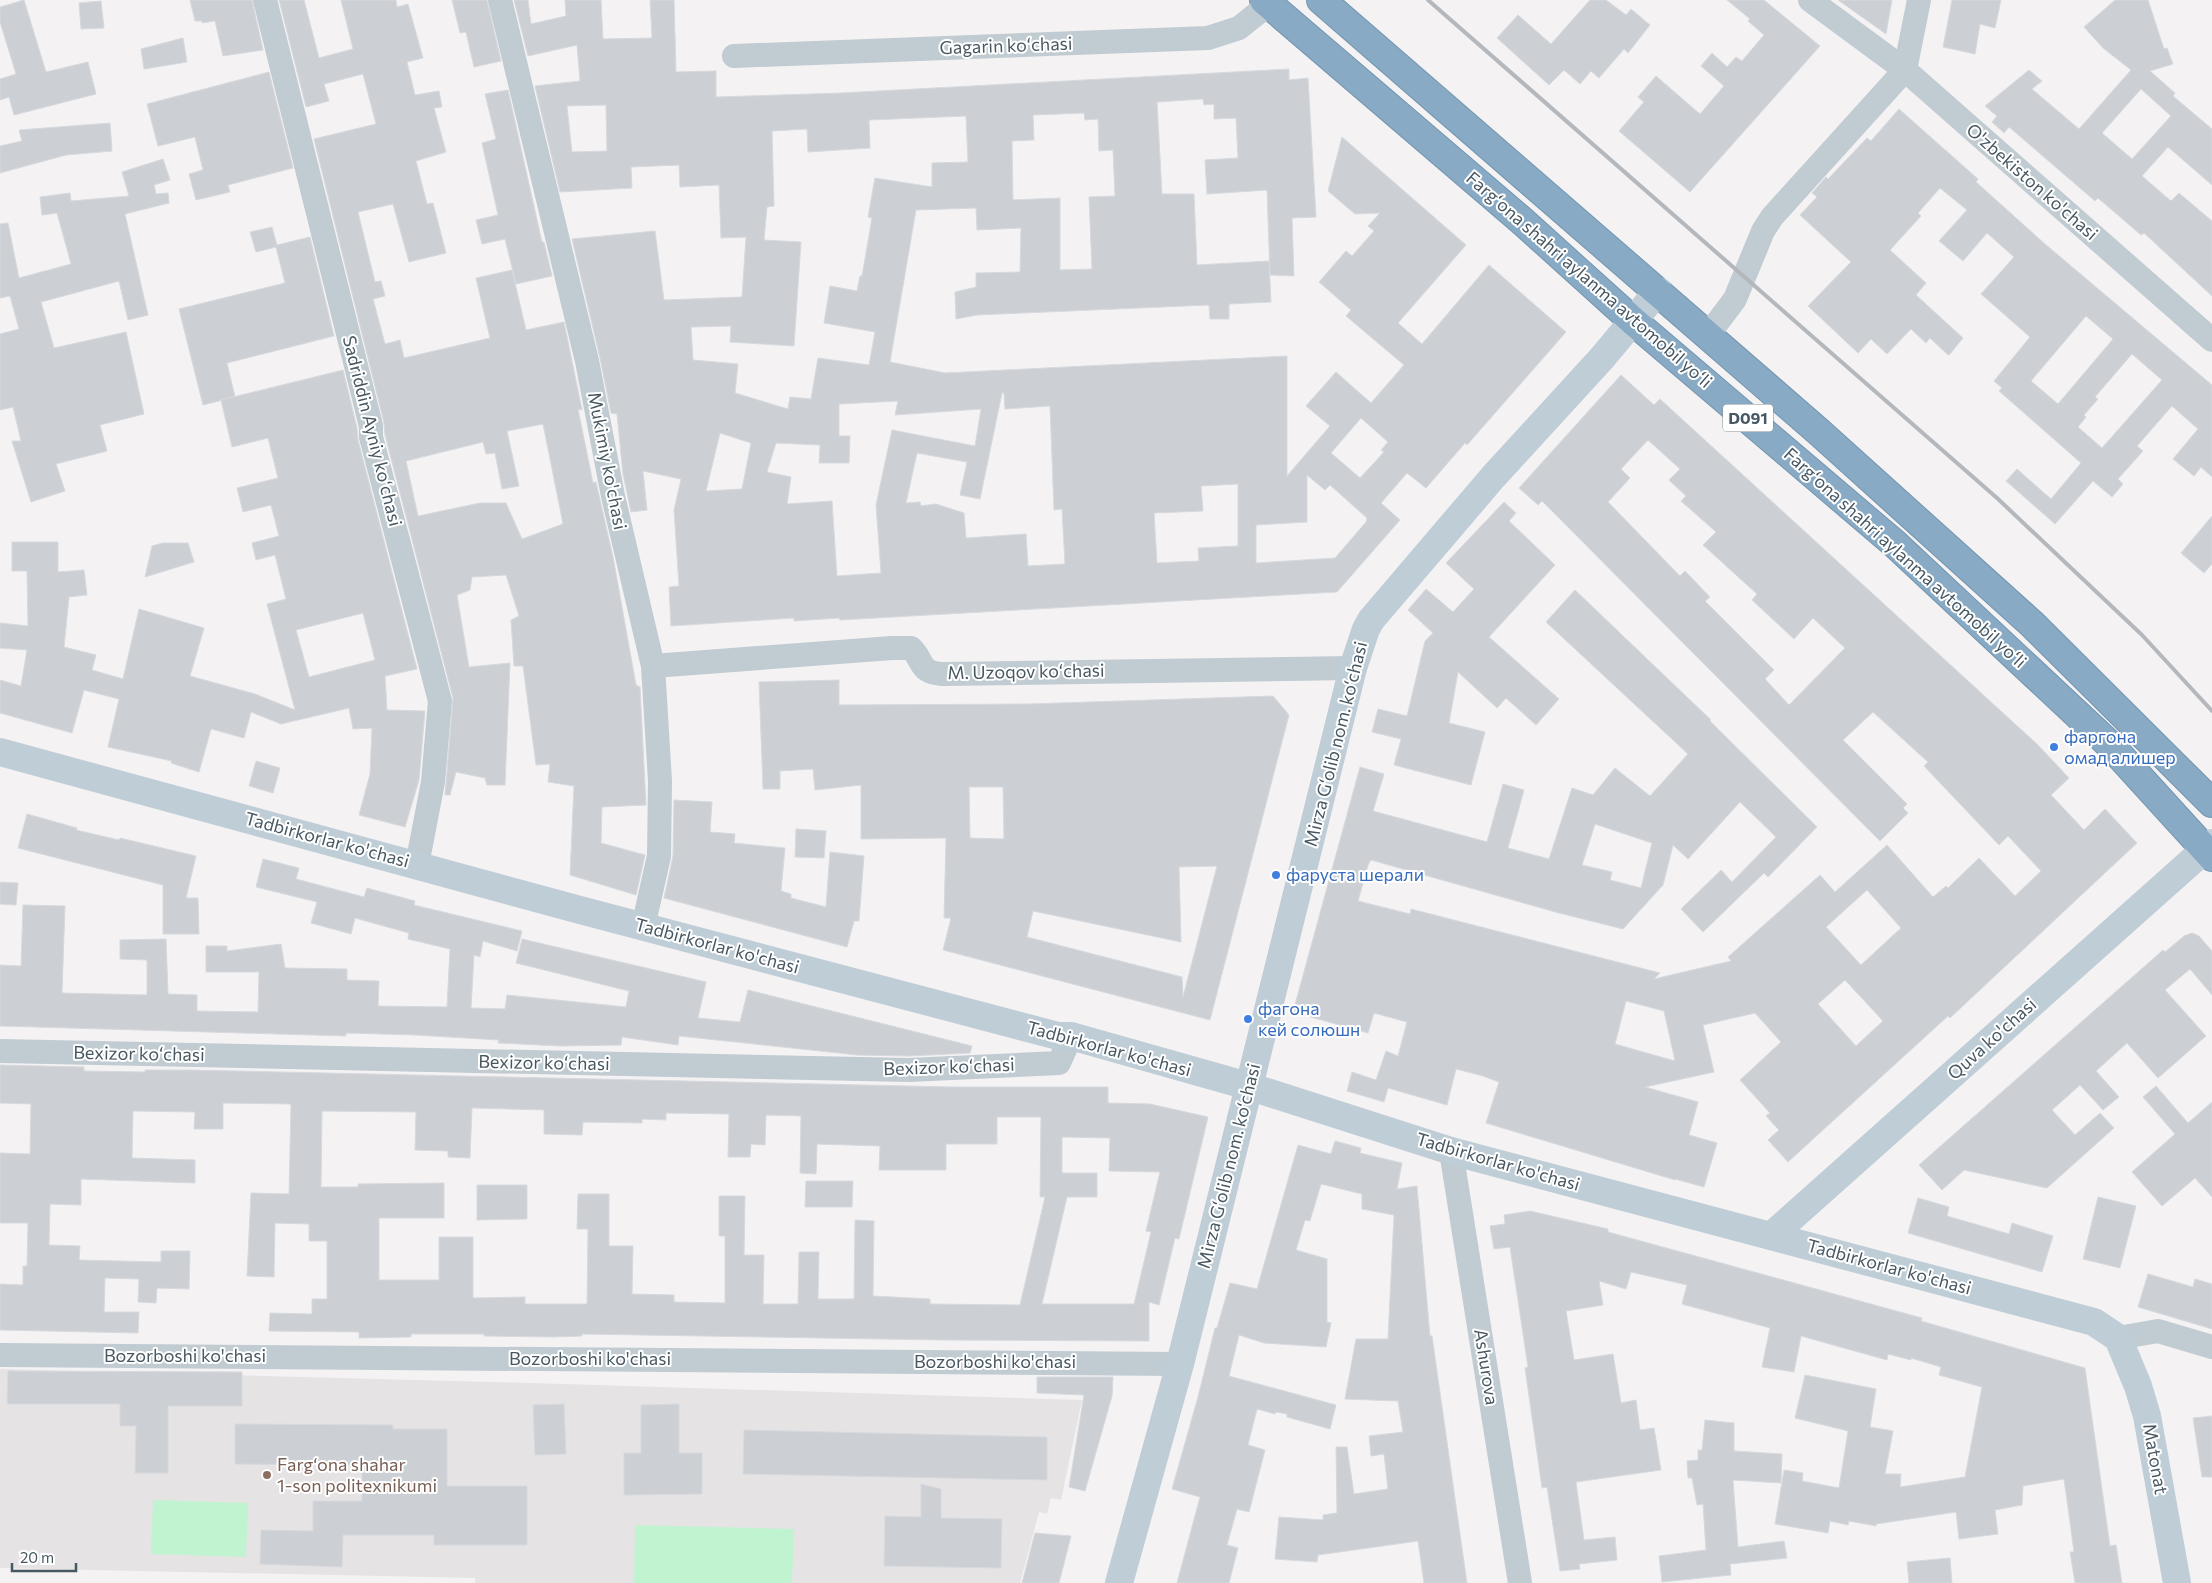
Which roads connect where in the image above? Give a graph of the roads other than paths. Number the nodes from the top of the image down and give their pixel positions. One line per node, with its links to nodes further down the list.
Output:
1 (265, 0): 18 (street, Sadriddin Ayniy koʻchasi)
2 (500, 0): 13 (street, Mukimiy ko'chasi)
3 (1321, 0): 9 (highway, Fargʻona shahri aylanma avtomobil yoʻli / D091)
4 (1810, 0): 8 (street, O'zbekiston ko'chasi)
5 (1919, 0): 8 (street)
6 (1266, 2): 7 (street, Gagarin koʻchasi); 10 (highway, Fargʻona shahri aylanma avtomobil yoʻli / D091)
7 (734, 56)
8 (1905, 70): 11 (street); 12 (street, O'zbekiston ko'chasi)
9 (1658, 292): 10 (main road, Mirza G‘olib nom. ko‘chasi); 11 (highway, Fargʻona shahri aylanma avtomobil yoʻli / D091)
10 (1633, 321): 14 (main road, Mirza G‘olib nom. ko‘chasi); 17 (highway, Fargʻona shahri aylanma avtomobil yoʻli / D091)
11 (1708, 335): 16 (highway, Fargʻona shahri aylanma avtomobil yoʻli / D091)
12 (2212, 340)
13 (653, 666): 14 (street, M. Uzoqov koʻchasi); 19 (street, Mukimiy ko'chasi)
14 (1353, 668): 22 (main road, Mirza G‘olib nom. ko‘chasi)
15 (0, 752): 18 (main road, Tadbirkorlar ko'chasi)
16 (2212, 803)
17 (2210, 850): 24 (main road, Quva ko'chasi)
18 (417, 865): 19 (main road, Tadbirkorlar ko'chasi)
19 (643, 927): 20 (main road, Tadbirkorlar ko'chasi)
20 (1071, 1036): 21 (street, Bexizor koʻchasi); 22 (main road, Tadbirkorlar ko'chasi)
21 (0, 1051)
22 (1248, 1086): 23 (main road, Tadbirkorlar ko'chasi); 28 (main road, Mirza G‘olib nom. ko‘chasi)
23 (1451, 1151): 24 (main road, Tadbirkorlar ko'chasi); 30 (street, Ashurova)
24 (1772, 1236): 25 (main road, Tadbirkorlar ko'chasi)
25 (2118, 1338): 26 (street); 31 (main road, Matonat)
26 (2212, 1347)
27 (0, 1355): 28 (street, Bozorboshi ko'chasi)
28 (1180, 1364): 29 (main road, Mirza G‘olib nom. ko‘chasi)
29 (1119, 1583)
30 (1520, 1583)
31 (2177, 1583)

